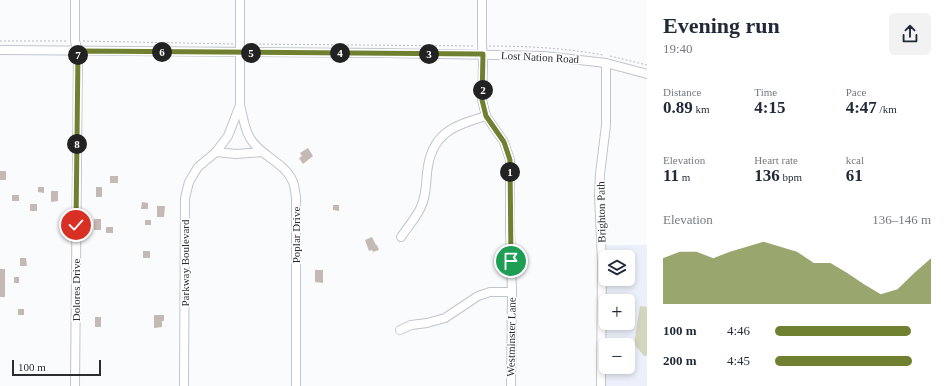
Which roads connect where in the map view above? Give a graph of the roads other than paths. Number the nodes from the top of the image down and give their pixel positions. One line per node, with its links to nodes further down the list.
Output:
1 (75, 0): 5 (street)
2 (240, 0): 6 (street, Parkway Boulevard)
3 (482, 0): 7 (street, Westminster Lane)
4 (0, 50): 5 (street, Lost Nation Road)
5 (78, 51): 6 (street, Lost Nation Road); 17 (street, Dolores Drive)
6 (240, 52): 7 (street, Lost Nation Road); 10 (street, Parkway Boulevard)
7 (483, 54): 8 (street, Lost Nation Road); 11 (street, Westminster Lane)
8 (606, 63): 9 (street, Lost Nation Road); 21 (street, Brighton Path)
9 (647, 74)
10 (240, 105): 12 (street, Parkway Boulevard); 13 (street, Poplar Drive)
11 (486, 116): 14 (street); 15 (street, Westminster Lane)
12 (216, 152): 13 (street); 18 (street, Parkway Boulevard)
13 (262, 152): 19 (street, Poplar Drive)
14 (400, 237)
15 (512, 292): 16 (street); 20 (street, Westminster Lane)
16 (400, 330)
17 (75, 386)
18 (184, 386)
19 (296, 386)
20 (511, 386)
21 (601, 386)

